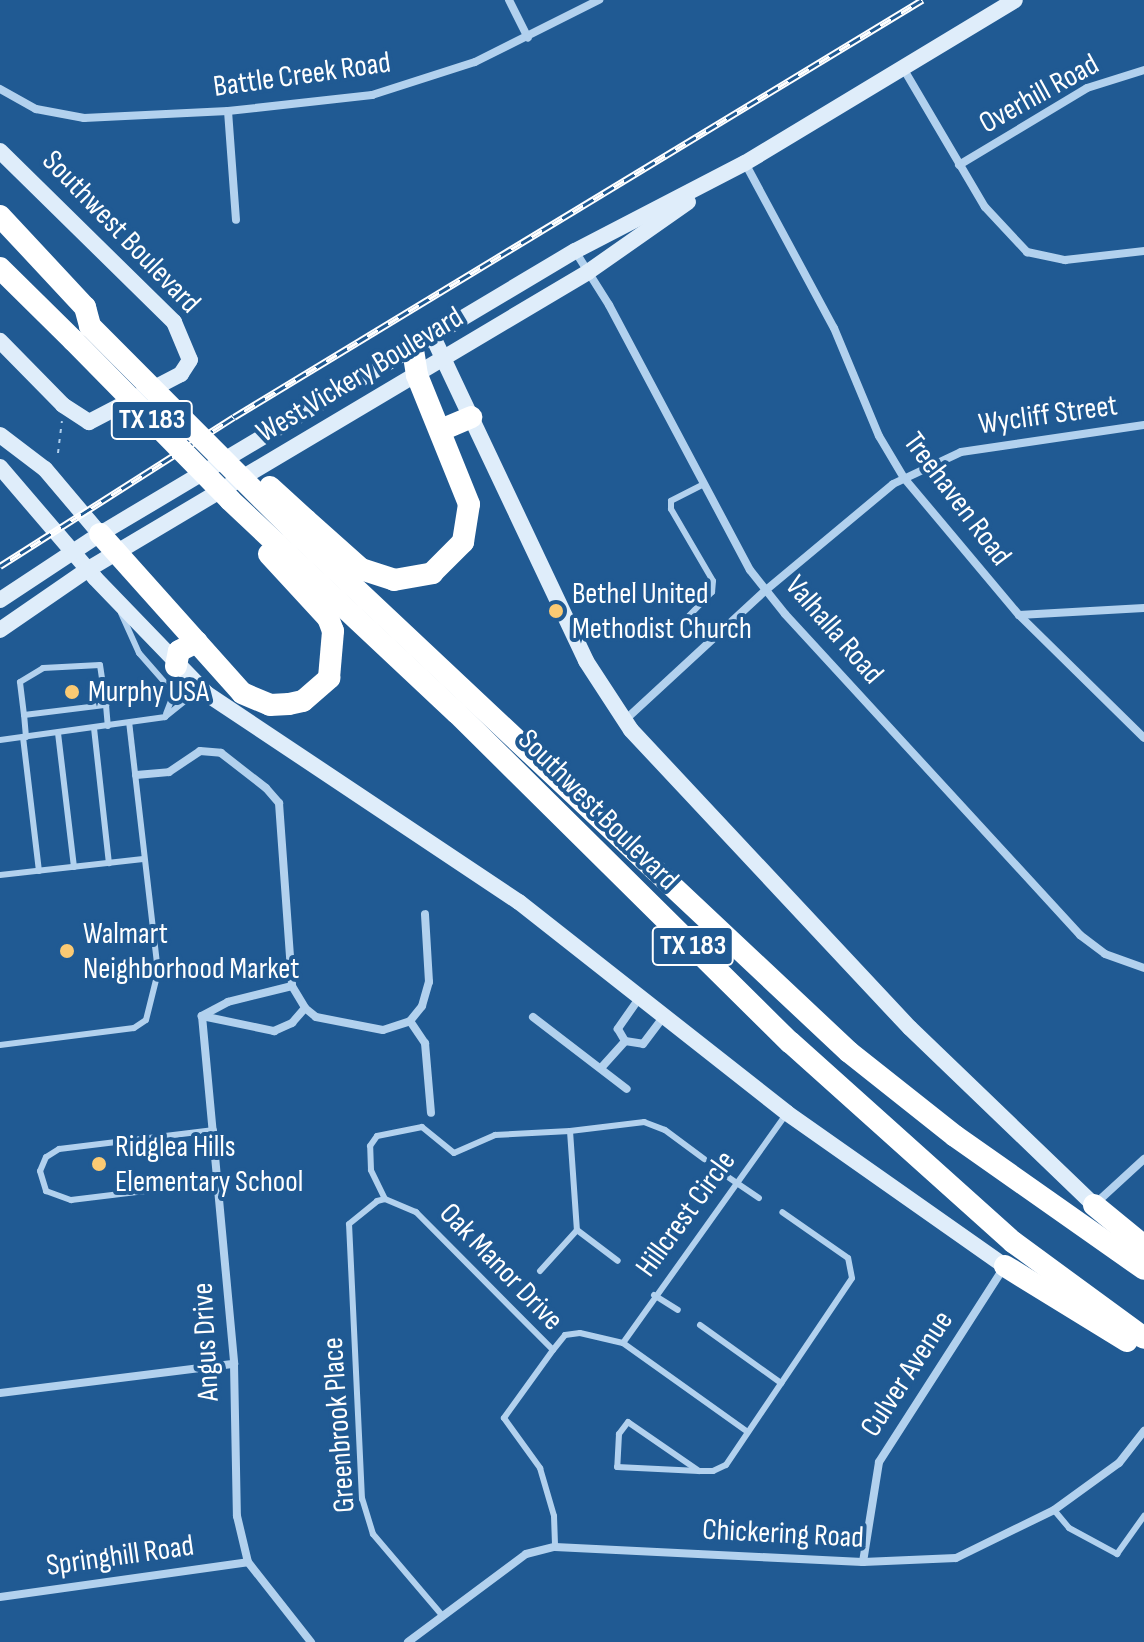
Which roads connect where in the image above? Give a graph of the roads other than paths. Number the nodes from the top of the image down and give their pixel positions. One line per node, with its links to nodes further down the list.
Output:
1 (509, 0): 4 (street)
2 (599, 0): 4 (street, Battle Creek Road)
3 (1015, 0): 5 (main road, West Vickery Boulevard)
4 (528, 38): 8 (street, Battle Creek Road)
5 (903, 68): 10 (main road, West Vickery Boulevard); 11 (street)
6 (1144, 70): 11 (street, Overhill Road)
7 (0, 89): 8 (street, Battle Creek Road)
8 (228, 111): 13 (street)
9 (0, 151): 22 (main road, Southwest Boulevard)
10 (745, 163): 15 (main road, West Vickery Boulevard); 18 (main road, West Vickery Boulevard); 31 (street, Treehaven Road)
11 (959, 165): 16 (street)
12 (0, 216): 20 (highway)
13 (236, 220)
14 (0, 236): 20 (highway, TX 183)
15 (575, 251): 18 (street, Valhalla Road); 21 (main road, West Vickery Boulevard)
16 (1144, 251)
17 (0, 268): 20 (highway, TX 183)
18 (588, 272): 24 (main road, West Vickery Boulevard); 32 (street, Valhalla Road)
19 (0, 276): 20 (highway)
20 (75, 331): 33 (highway, TX 183, bridge); 35 (highway, TX 183, bridge)
21 (433, 337): 23 (main road, West Vickery Boulevard); 24 (main road)
22 (0, 341)
23 (413, 349): 25 (highway); 34 (main road, West Vickery Boulevard)
24 (444, 356): 25 (main road, West Vickery Boulevard); 26 (main road)
25 (417, 375): 28 (highway); 37 (main road, West Vickery Boulevard)
26 (471, 417): 28 (highway); 52 (main road)
27 (1144, 425): 31 (street, Wycliff Street)
28 (441, 430): 33 (highway)
29 (0, 435): 34 (main road)
30 (0, 467): 36 (main road)
31 (904, 478): 39 (street, Wycliff Street); 43 (street, Treehaven Road)
32 (704, 484): 39 (street, Valhalla Road); 45 (lane)
33 (299, 524): 97 (highway, Southwest Boulevard / TX 183)
34 (100, 534): 36 (main road, West Vickery Boulevard); 37 (highway)
35 (259, 535): 46 (highway); 102 (highway, Southwest Boulevard / TX 183)
36 (72, 551): 38 (main road); 40 (main road, West Vickery Boulevard)
37 (117, 552): 38 (main road, West Vickery Boulevard); 46 (highway)
38 (87, 570): 41 (main road); 44 (main road, West Vickery Boulevard)
39 (766, 590): 45 (street, Wycliff Street); 68 (street, Valhalla Road)
40 (0, 600)
41 (118, 603): 47 (main road); 51 (lane)
42 (1144, 608): 43 (street)
43 (1019, 615): 58 (street, Treehaven Road)
44 (0, 630)
45 (711, 640): 52 (street, Wycliff Street)
46 (197, 642): 47 (highway)
47 (176, 666): 48 (main road)
48 (207, 694): 51 (lane); 70 (main road)
49 (106, 705): 50 (lane); 50 (lane); 54 (lane)
50 (24, 715): 57 (lane)
51 (165, 717): 53 (lane)
52 (624, 720): 91 (main road)
53 (129, 723): 54 (lane); 60 (lane)
54 (108, 726): 55 (lane)
55 (94, 728): 56 (lane); 62 (lane)
56 (58, 733): 57 (lane); 64 (lane)
57 (24, 737): 59 (lane); 65 (lane)
58 (1144, 738)
59 (0, 740)
60 (136, 775): 61 (lane); 69 (street)
61 (143, 859): 62 (lane); 77 (lane)
62 (109, 863): 64 (lane)
63 (0, 864): 66 (lane)
64 (74, 867): 65 (lane)
65 (39, 871): 66 (lane)
66 (1, 875)
67 (425, 914): 75 (street)
68 (1144, 968)
69 (292, 986): 71 (street); 73 (street)
70 (640, 996): 72 (main road); 76 (street)
71 (305, 1008): 73 (street); 75 (street)
72 (665, 1015): 76 (street); 81 (main road)
73 (202, 1016): 82 (street, Angus Drive)
74 (533, 1017): 78 (street)
75 (410, 1021): 80 (street)
76 (625, 1041): 78 (street)
77 (0, 1045)
78 (601, 1068): 79 (street)
79 (627, 1089)
80 (431, 1113)
81 (787, 1113): 88 (lane, Hillcrest Circle); 96 (main road)
82 (214, 1130): 87 (street, Angus Drive); 87 (lane)
83 (570, 1131): 84 (lane); 90 (lane); 93 (lane)
84 (704, 1159)
85 (1144, 1159): 91 (street)
86 (725, 1175): 88 (lane)
87 (219, 1182): 106 (street, Angus Drive)
88 (736, 1183): 89 (lane); 99 (lane, Hillcrest Circle)
89 (759, 1198)
90 (385, 1199): 104 (lane, Oak Manor Drive); 118 (lane, Greenbrook Place)
91 (1094, 1205): 94 (highway)
92 (782, 1212): 107 (lane)
93 (577, 1230): 95 (lane); 98 (lane)
94 (1144, 1246)
95 (618, 1261)
96 (1005, 1266): 105 (highway); 116 (street, Culver Avenue)
97 (1144, 1269)
98 (540, 1271)
99 (654, 1295): 100 (lane); 103 (lane, Hillcrest Circle)
100 (678, 1310)
101 (700, 1325): 107 (lane)
102 (1144, 1338)
103 (623, 1343): 104 (lane); 110 (lane)
104 (553, 1350): 114 (lane, Oak Manor Drive)
105 (1144, 1351)
106 (234, 1364): 108 (street); 115 (street, Angus Drive)
107 (781, 1383): 110 (lane)
108 (0, 1393)
109 (1144, 1431): 112 (street, Chickering Road)
110 (748, 1432): 111 (lane)
111 (699, 1471): 111 (lane)
112 (1054, 1510): 113 (lane); 116 (street, Chickering Road)
113 (1144, 1516)
114 (555, 1547): 116 (street, Chickering Road); 118 (street, Chickering Road)
115 (248, 1562): 117 (street, Springhill Road); 119 (street, Angus Drive)
116 (863, 1562)
117 (0, 1597)
118 (441, 1614): 120 (street, Chickering Road)
119 (311, 1642)
120 (408, 1642)

